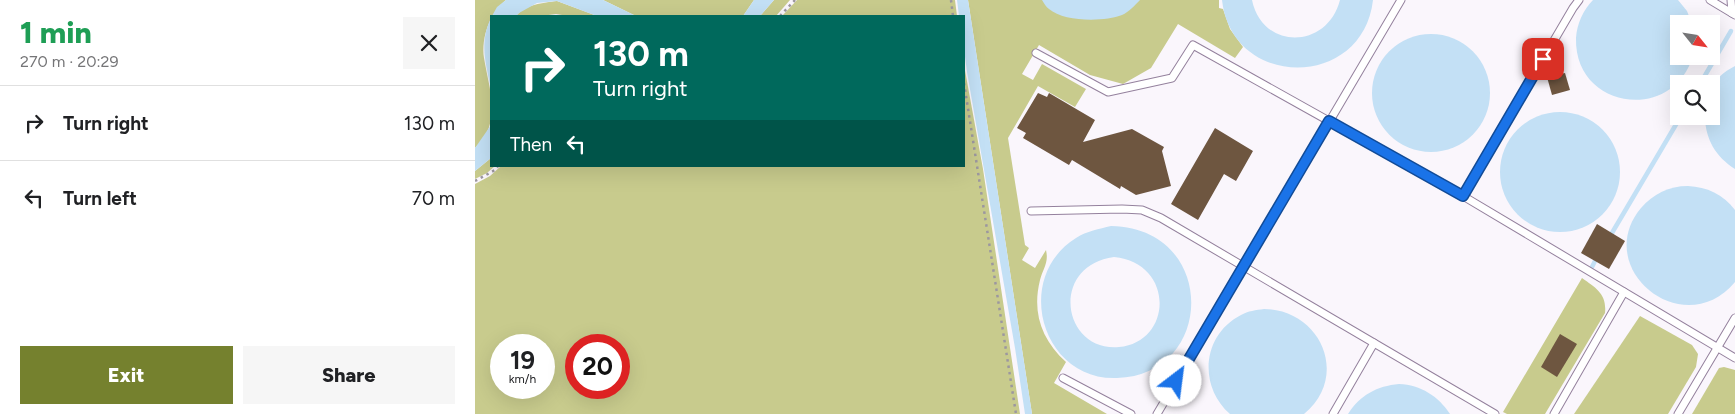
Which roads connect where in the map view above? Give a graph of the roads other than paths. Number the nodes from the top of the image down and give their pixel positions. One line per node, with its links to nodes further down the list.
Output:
1 (1401, 0): 7 (lane)
2 (1579, 0): 8 (lane)
3 (1710, 0): 5 (lane)
4 (1731, 0): 5 (lane)
5 (1733, 14)
6 (1036, 53): 7 (lane)
7 (1329, 121): 8 (lane); 10 (lane)
8 (1463, 196): 11 (lane)
9 (1031, 211): 10 (lane)
10 (1244, 267): 13 (lane); 18 (lane)
11 (1624, 292): 14 (lane); 21 (lane)
12 (1735, 318): 14 (lane)
13 (1374, 343): 19 (lane); 20 (lane)
14 (1717, 348): 15 (lane); 22 (lane)
15 (1735, 358)
16 (1063, 378): 17 (lane)
17 (1131, 414)
18 (1157, 414)
19 (1333, 414)
20 (1495, 414)
21 (1554, 414)
22 (1678, 414)

